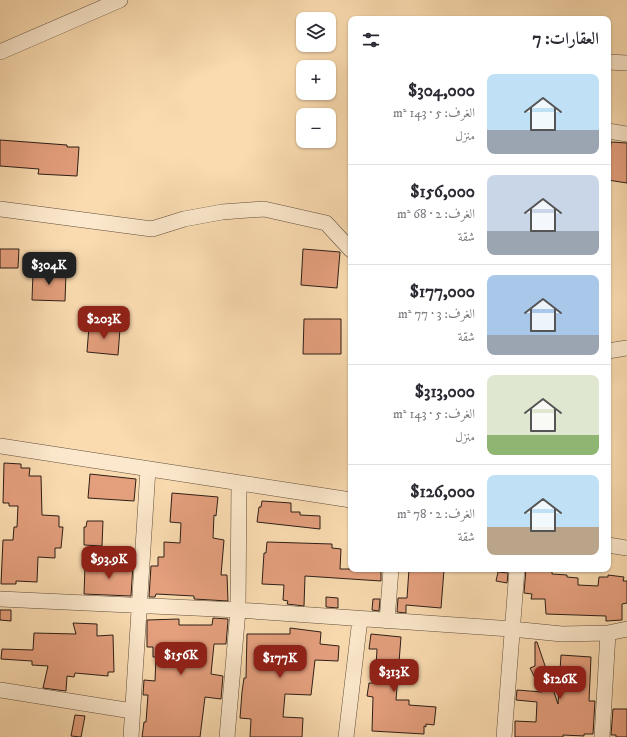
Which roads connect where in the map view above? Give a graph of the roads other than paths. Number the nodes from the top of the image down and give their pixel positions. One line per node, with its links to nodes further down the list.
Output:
1 (98, 0): 2 (street)
2 (118, 1): 3 (street)
3 (0, 52)
4 (611, 62): 5 (street)
5 (627, 63)
6 (611, 131): 7 (street)
7 (627, 134)
8 (0, 209): 9 (street)
9 (348, 247)
10 (627, 348): 11 (street)
11 (611, 351)
12 (0, 446): 13 (street)
13 (148, 469): 14 (street); 21 (street)
14 (239, 483): 15 (street); 22 (street)
15 (348, 500)
16 (611, 545): 17 (street)
17 (627, 548)
18 (391, 572): 24 (street)
19 (517, 572): 25 (street)
20 (0, 599): 21 (street)
21 (139, 605): 22 (street); 29 (street)
22 (238, 610): 23 (street); 31 (street)
23 (360, 619): 24 (street); 32 (street)
24 (387, 621): 25 (street)
25 (512, 629): 27 (street); 33 (street)
26 (627, 629): 27 (street)
27 (608, 633): 34 (street)
28 (0, 690): 29 (street)
29 (132, 711): 30 (street)
30 (131, 737)
31 (227, 737)
32 (346, 737)
33 (504, 737)
34 (602, 737)

